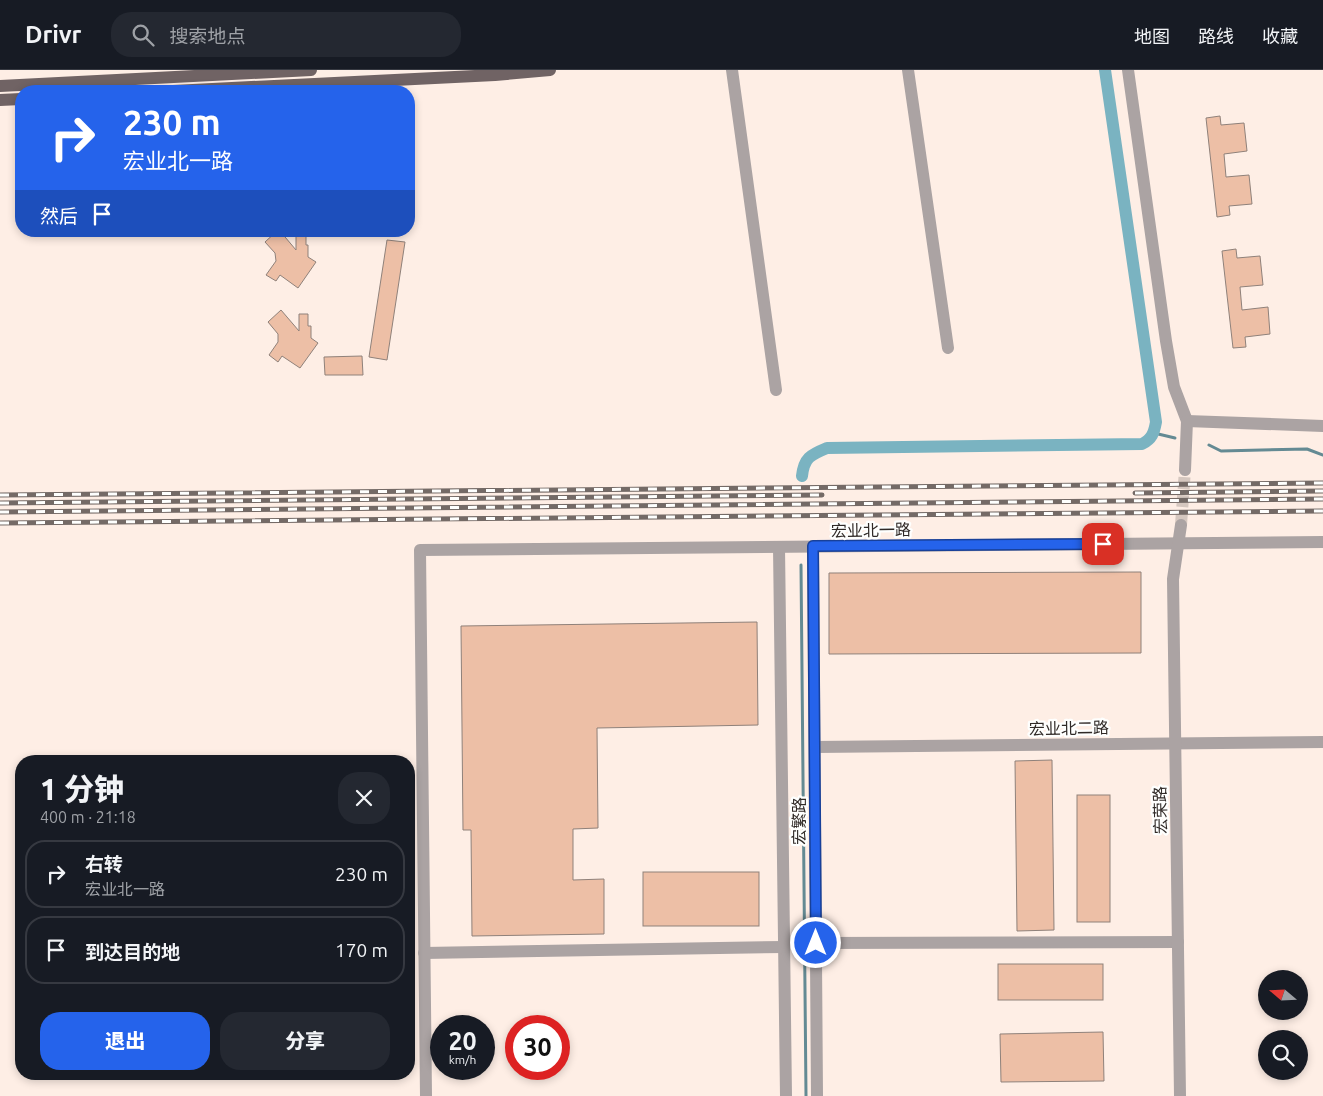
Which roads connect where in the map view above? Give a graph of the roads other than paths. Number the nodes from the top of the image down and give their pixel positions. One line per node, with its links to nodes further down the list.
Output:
1 (311, 70): 8 (main road)
2 (550, 70): 6 (main road)
3 (732, 70): 14 (street)
4 (908, 70): 13 (street)
5 (1128, 70): 15 (street)
6 (473, 72): 9 (main road)
7 (15, 85): 10 (main road)
8 (19, 85)
9 (268, 85)
10 (0, 86)
11 (15, 99): 12 (main road)
12 (0, 100)
13 (948, 348)
14 (776, 390)
15 (1187, 421): 16 (street); 17 (street)
16 (1323, 426)
17 (1185, 470)
18 (1181, 525): 20 (street, 宏荣路)
19 (1323, 542): 20 (street, 宏业北一路)
20 (1178, 543): 21 (street, 宏业北一路); 24 (street, 宏荣路)
21 (813, 546): 22 (street, 宏业北一路); 25 (street, 宏繁路)
22 (779, 547): 28 (street); 29 (street, 宏业北一路)
23 (1323, 742): 24 (street, 宏业北二路)
24 (1176, 743): 25 (street, 宏业北二路); 26 (street, 宏荣路)
25 (815, 747): 27 (street, 宏繁路)
26 (1178, 942): 27 (street); 33 (street, 宏荣路)
27 (816, 943): 32 (street, 宏繁路)
28 (784, 947): 29 (street); 31 (street)
29 (424, 953): 30 (street)
30 (426, 1096)
31 (786, 1096)
32 (817, 1096)
33 (1180, 1096)

